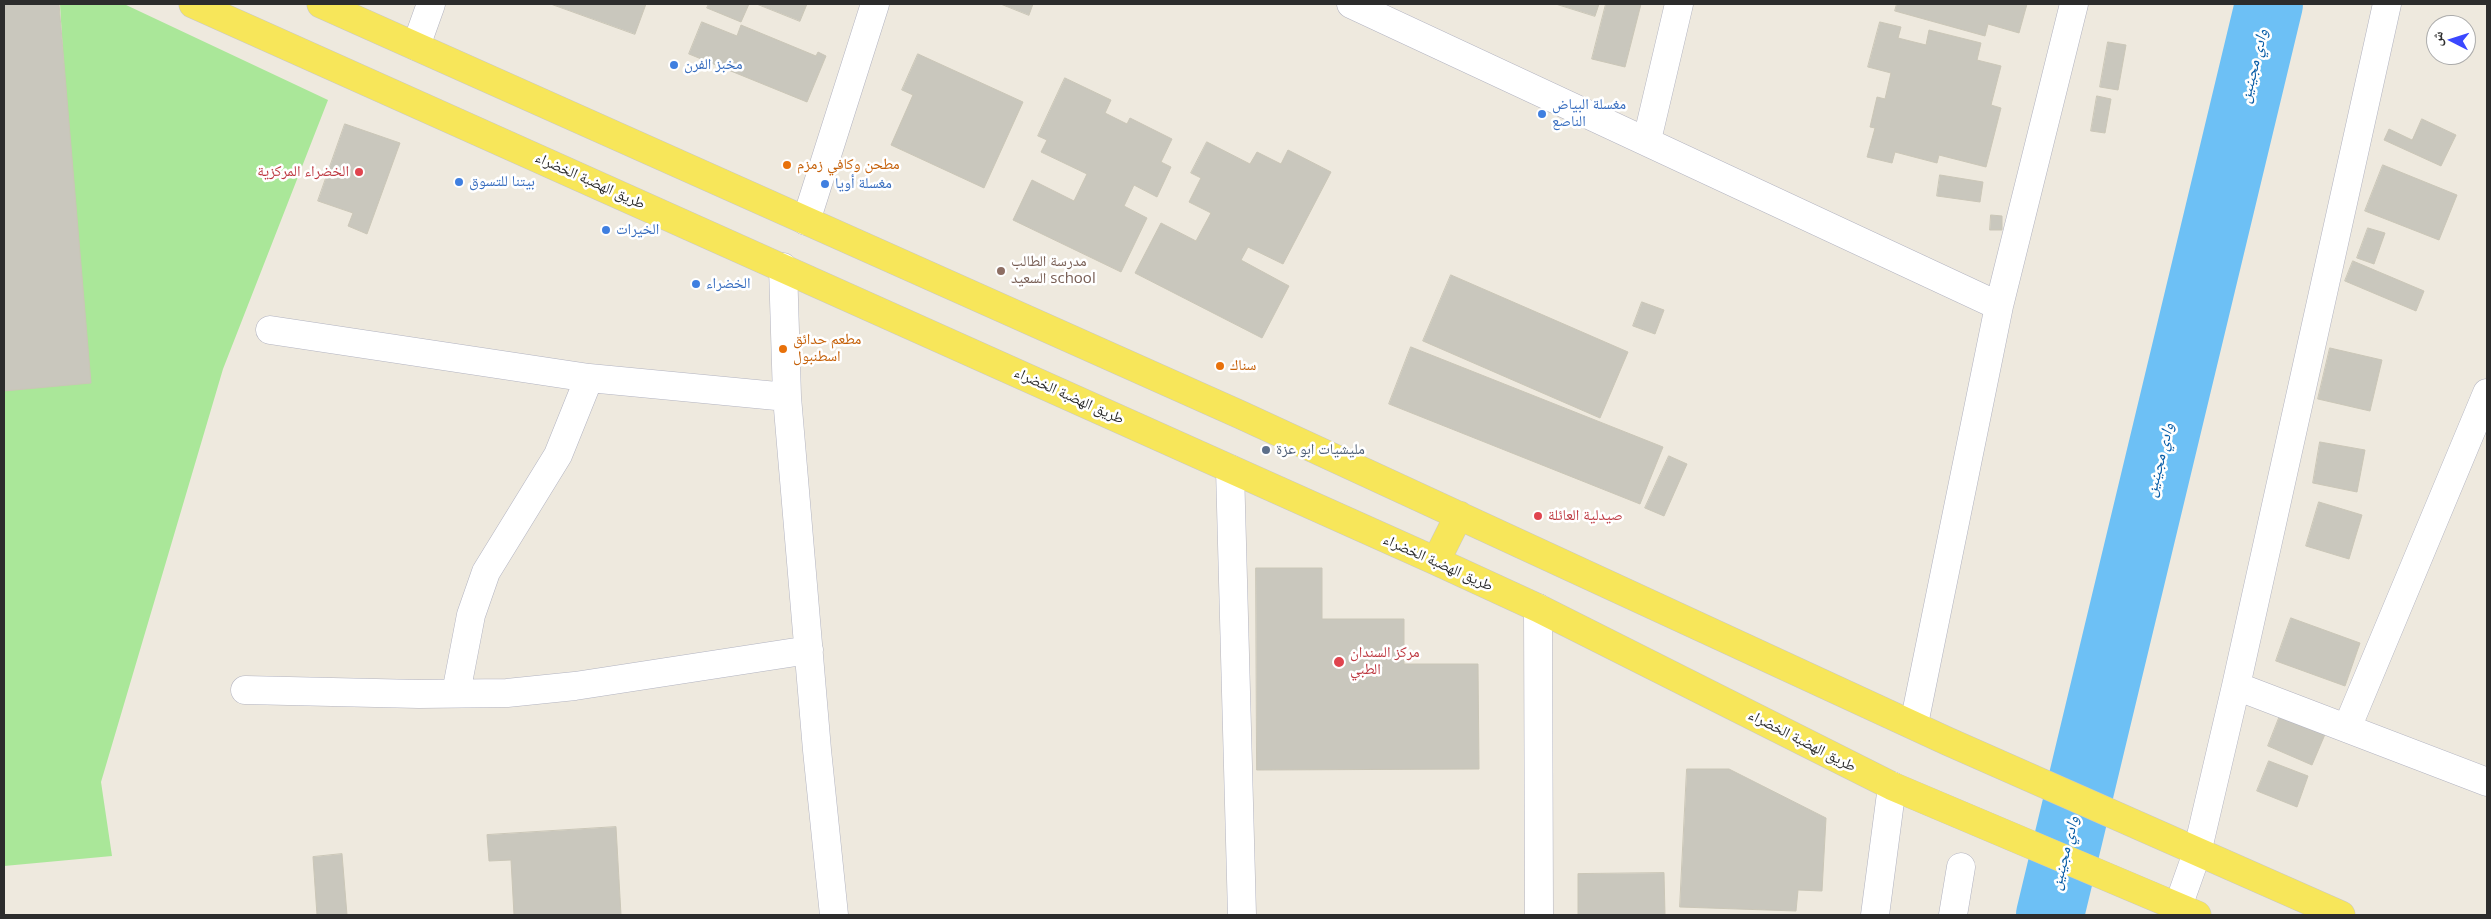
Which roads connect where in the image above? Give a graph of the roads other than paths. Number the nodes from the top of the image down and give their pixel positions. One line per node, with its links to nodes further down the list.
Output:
1 (193, 4): 12 (main road, طريق الهضبة الخضراء)
2 (321, 4): 9 (main road)
3 (431, 4): 9 (street)
4 (875, 4): 11 (street)
5 (1351, 4): 10 (street)
6 (1679, 4): 10 (street)
7 (2074, 4): 13 (street)
8 (2388, 4): 23 (street)
9 (416, 46): 11 (main road)
10 (1647, 140): 13 (street)
11 (806, 221): 19 (main road)
12 (783, 267): 17 (street); 18 (main road, طريق الهضبة الخضراء)
13 (1999, 306): 26 (street)
14 (270, 330): 15 (street)
15 (589, 378): 17 (street); 25 (street)
16 (2487, 393): 27 (street)
17 (787, 397): 22 (street)
18 (1230, 469): 20 (main road, طريق الهضبة الخضراء); 34 (street)
19 (1459, 515): 20 (main road); 26 (main road)
20 (1436, 561): 21 (main road, طريق الهضبة الخضراء)
21 (1538, 608): 29 (main road, طريق الهضبة الخضراء); 35 (street)
22 (809, 650): 25 (street); 33 (street)
23 (2236, 686): 27 (street); 30 (street)
24 (245, 690): 25 (street)
25 (456, 694)
26 (1914, 724): 30 (main road)
27 (2347, 728): 28 (street)
28 (2487, 782)
29 (1892, 786): 32 (main road, طريق الهضبة الخضراء); 36 (street)
30 (2186, 848): 32 (street); 38 (main road)
31 (1961, 867): 37 (street)
32 (2176, 908)
33 (834, 915)
34 (1242, 915)
35 (1539, 915)
36 (1875, 915)
37 (1953, 915)
38 (2341, 915)

